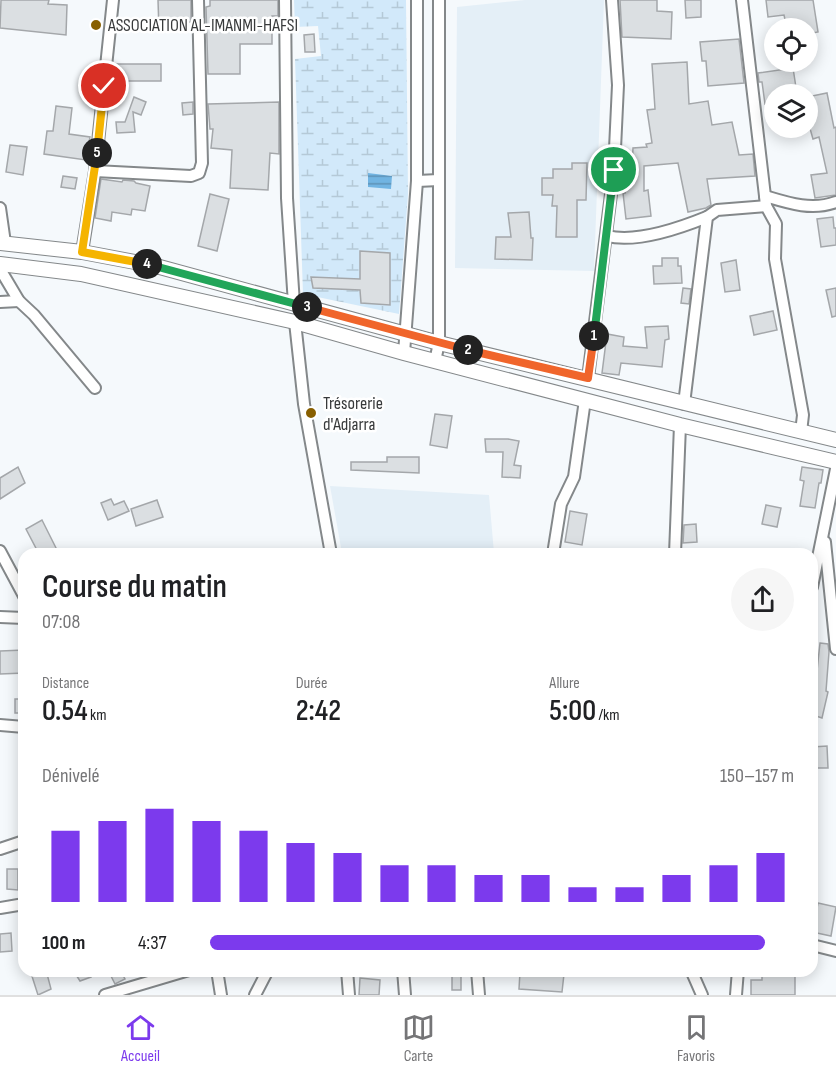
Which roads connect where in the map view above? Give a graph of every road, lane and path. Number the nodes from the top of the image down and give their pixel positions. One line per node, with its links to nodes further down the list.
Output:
1 (113, 0): 8 (street)
2 (198, 0): 8 (street)
3 (285, 0): 21 (street)
4 (417, 0): 10 (street)
5 (439, 0): 9 (street)
6 (612, 0): 15 (street)
7 (742, 0): 11 (street)
8 (95, 171): 17 (street)
9 (439, 180): 10 (street); 24 (street)
10 (417, 181): 23 (street)
11 (766, 201): 12 (street); 14 (street); 32 (street)
12 (836, 202)
13 (0, 208): 16 (street)
14 (707, 217): 15 (street); 30 (street)
15 (607, 236): 27 (street)
16 (2, 243): 17 (main road)
17 (82, 252): 21 (main road)
18 (0, 270): 20 (street); 22 (main road)
19 (0, 302): 20 (street)
20 (19, 302): 28 (street)
21 (294, 304): 23 (main road)
22 (295, 322): 25 (main road); 37 (street)
23 (406, 334): 24 (main road); 25 (street)
24 (439, 343): 26 (street); 27 (main road)
25 (404, 353): 26 (main road)
26 (435, 361): 29 (main road)
27 (588, 378): 30 (main road)
28 (95, 388)
29 (585, 400): 31 (main road); 38 (street)
30 (684, 404): 32 (main road)
31 (680, 425): 34 (main road); 39 (street)
32 (801, 432): 33 (main road)
33 (836, 440)
34 (836, 462)
35 (836, 469): 36 (street)
36 (823, 530): 41 (street); 45 (street)
37 (330, 548)
38 (554, 548)
39 (675, 548)
40 (0, 550): 42 (street)
41 (818, 556)
42 (18, 584)
43 (0, 617): 44 (street)
44 (18, 618)
45 (836, 649)
46 (0, 725): 47 (street)
47 (18, 726)
48 (18, 843): 49 (street)
49 (0, 849)
50 (18, 905): 51 (street)
51 (0, 908)
52 (836, 942): 53 (street)
53 (831, 950)
54 (165, 977): 62 (street)
55 (218, 977): 63 (street)
56 (264, 977): 64 (street)
57 (348, 977): 65 (street)
58 (404, 977): 66 (street)
59 (478, 977): 67 (street)
60 (694, 977): 68 (street)
61 (737, 977): 69 (street)
62 (105, 995)
63 (221, 995)
64 (255, 995)
65 (349, 995)
66 (405, 995)
67 (479, 995)
68 (702, 995)
69 (736, 995)

